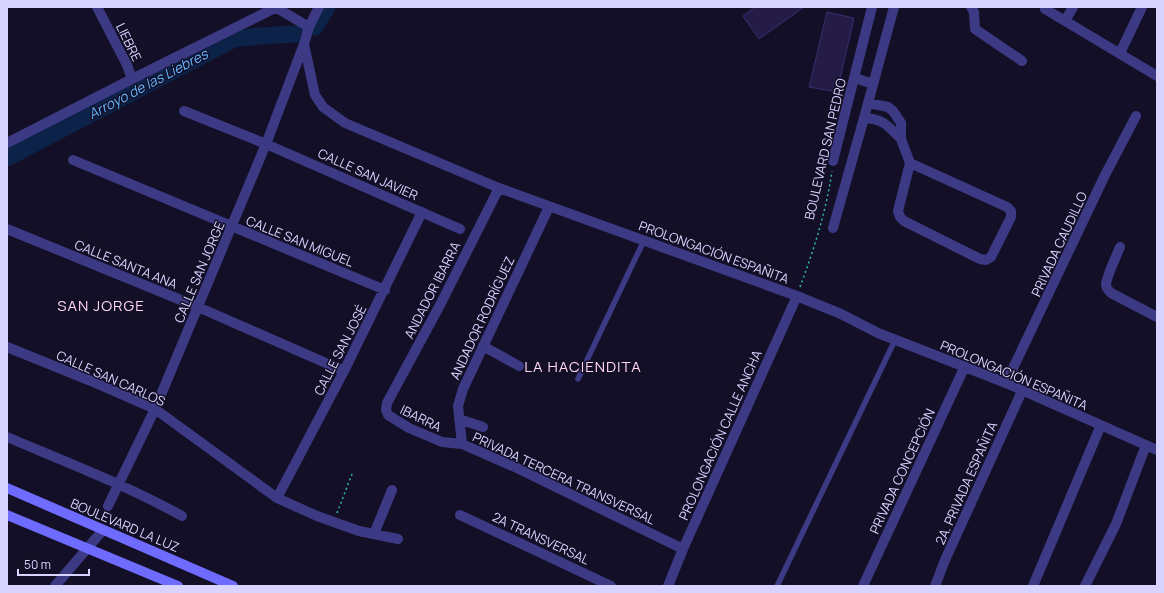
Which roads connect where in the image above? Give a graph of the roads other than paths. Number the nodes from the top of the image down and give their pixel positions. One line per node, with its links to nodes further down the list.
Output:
1 (97, 7): 17 (street, LIEBRE)
2 (275, 7): 11 (street); 17 (street)
3 (319, 7): 11 (street, CALLE SAN JORGE)
4 (872, 7): 16 (street, BOULEVARD SAN PEDRO)
5 (894, 7): 18 (street, BOULEVARD SAN PEDRO)
6 (971, 7): 14 (street)
7 (1073, 7): 10 (street)
8 (1142, 7): 13 (street)
9 (1045, 9): 10 (street)
10 (1065, 21): 13 (street)
11 (309, 27): 12 (street, CALLE SAN JORGE)
12 (304, 44): 25 (street, CALLE SAN JORGE); 29 (street, PROLONGACIÓN ESPAÑITA)
13 (1120, 53): 15 (street)
14 (1022, 61)
15 (1157, 76)
16 (855, 78): 18 (street); 27 (street, BOULEVARD SAN PEDRO)
17 (132, 79): 24 (street, LIEBRE)
18 (873, 84): 19 (street, BOULEVARD SAN PEDRO)
19 (868, 102): 22 (street, BOULEVARD SAN PEDRO); 23 (street)
20 (184, 111): 25 (street, CALLE SAN JAVIER)
21 (1136, 116): 49 (street, PRIVADA CAUDILLO)
22 (864, 118): 23 (street); 34 (street, BOULEVARD SAN PEDRO)
23 (901, 139): 28 (street)
24 (7, 143)
25 (266, 144): 31 (street, CALLE SAN JAVIER); 32 (street, CALLE SAN JORGE)
26 (73, 160): 32 (street, CALLE SAN MIGUEL)
27 (833, 162)
28 (910, 163): 28 (street)
29 (499, 188): 30 (street, PROLONGACIÓN ESPAÑITA); 51 (street, ANDADOR IBARRA)
30 (549, 207): 36 (street, PROLONGACIÓN ESPAÑITA); 43 (street, ANDADOR RODRÍGUEZ)
31 (422, 212): 33 (street, CALLE SAN JAVIER); 38 (street, CALLE SAN JOSÉ)
32 (231, 227): 38 (street, CALLE SAN MIGUEL); 40 (street, CALLE SAN JORGE)
33 (460, 228)
34 (833, 228)
35 (7, 229): 40 (street, CALLE SANTA ANA)
36 (644, 241): 39 (street, PROLONGACIÓN ESPAÑITA); 48 (lane)
37 (1120, 247): 41 (street)
38 (385, 290): 47 (street, CALLE SAN JOSÉ)
39 (797, 296): 42 (street, PROLONGACIÓN ESPAÑITA); 72 (street, PROLONGACIÓN CALLE ANCHA)
40 (198, 307): 47 (street, CALLE SANTA ANA); 52 (street, CALLE SAN JORGE)
41 (1157, 317)
42 (895, 340): 46 (street, PROLONGACIÓN ESPAÑITA); 78 (lane)
43 (483, 346): 45 (street); 53 (street, ANDADOR RODRÍGUEZ)
44 (7, 347): 52 (street, CALLE SAN CARLOS)
45 (519, 366)
46 (965, 366): 49 (street, PROLONGACIÓN ESPAÑITA); 79 (street, PRIVADA CONCEPCIÓN)
47 (344, 371): 63 (street, CALLE SAN JOSÉ)
48 (578, 379)
49 (1006, 383): 50 (street, PROLONGACIÓN ESPAÑITA)
50 (1022, 391): 54 (street, PROLONGACIÓN ESPAÑITA); 80 (street, 2A. PRIVADA ESPAÑITA)
51 (387, 403): 57 (street, IBARRA)
52 (155, 409): 60 (street, CALLE SAN JORGE); 63 (street, CALLE SAN CARLOS)
53 (459, 419): 55 (street); 57 (street, ANDADOR RODRÍGUEZ)
54 (1100, 425): 58 (street, PROLONGACIÓN ESPAÑITA); 81 (street)
55 (483, 427)
56 (7, 437): 60 (street)
57 (459, 444): 72 (street, PRIVADA TERCERA TRANSVERSAL)
58 (1146, 445): 59 (street, PROLONGACIÓN ESPAÑITA); 82 (street)
59 (1157, 450)
60 (118, 484): 64 (street, CALLE SAN JORGE); 67 (street)
61 (7, 488): 68 (main road, BOULEVARD LA LUZ)
62 (392, 490): 69 (street)
63 (277, 498): 69 (street, CALLE SAN CARLOS)
64 (108, 506)
65 (7, 515): 71 (main road)
66 (460, 515): 76 (street, 2A TRANSVERSAL)
67 (182, 516)
68 (103, 530): 71 (street); 75 (main road, BOULEVARD LA LUZ)
69 (374, 534): 70 (street, CALLE SAN CARLOS)
70 (398, 539)
71 (89, 548): 73 (street); 74 (main road)
72 (683, 549): 77 (street, PROLONGACIÓN CALLE ANCHA)
73 (55, 586)
74 (178, 586)
75 (233, 586)
76 (611, 586)
77 (668, 586)
78 (777, 586)
79 (863, 586)
80 (935, 586)
81 (1033, 586)
82 (1086, 586)

